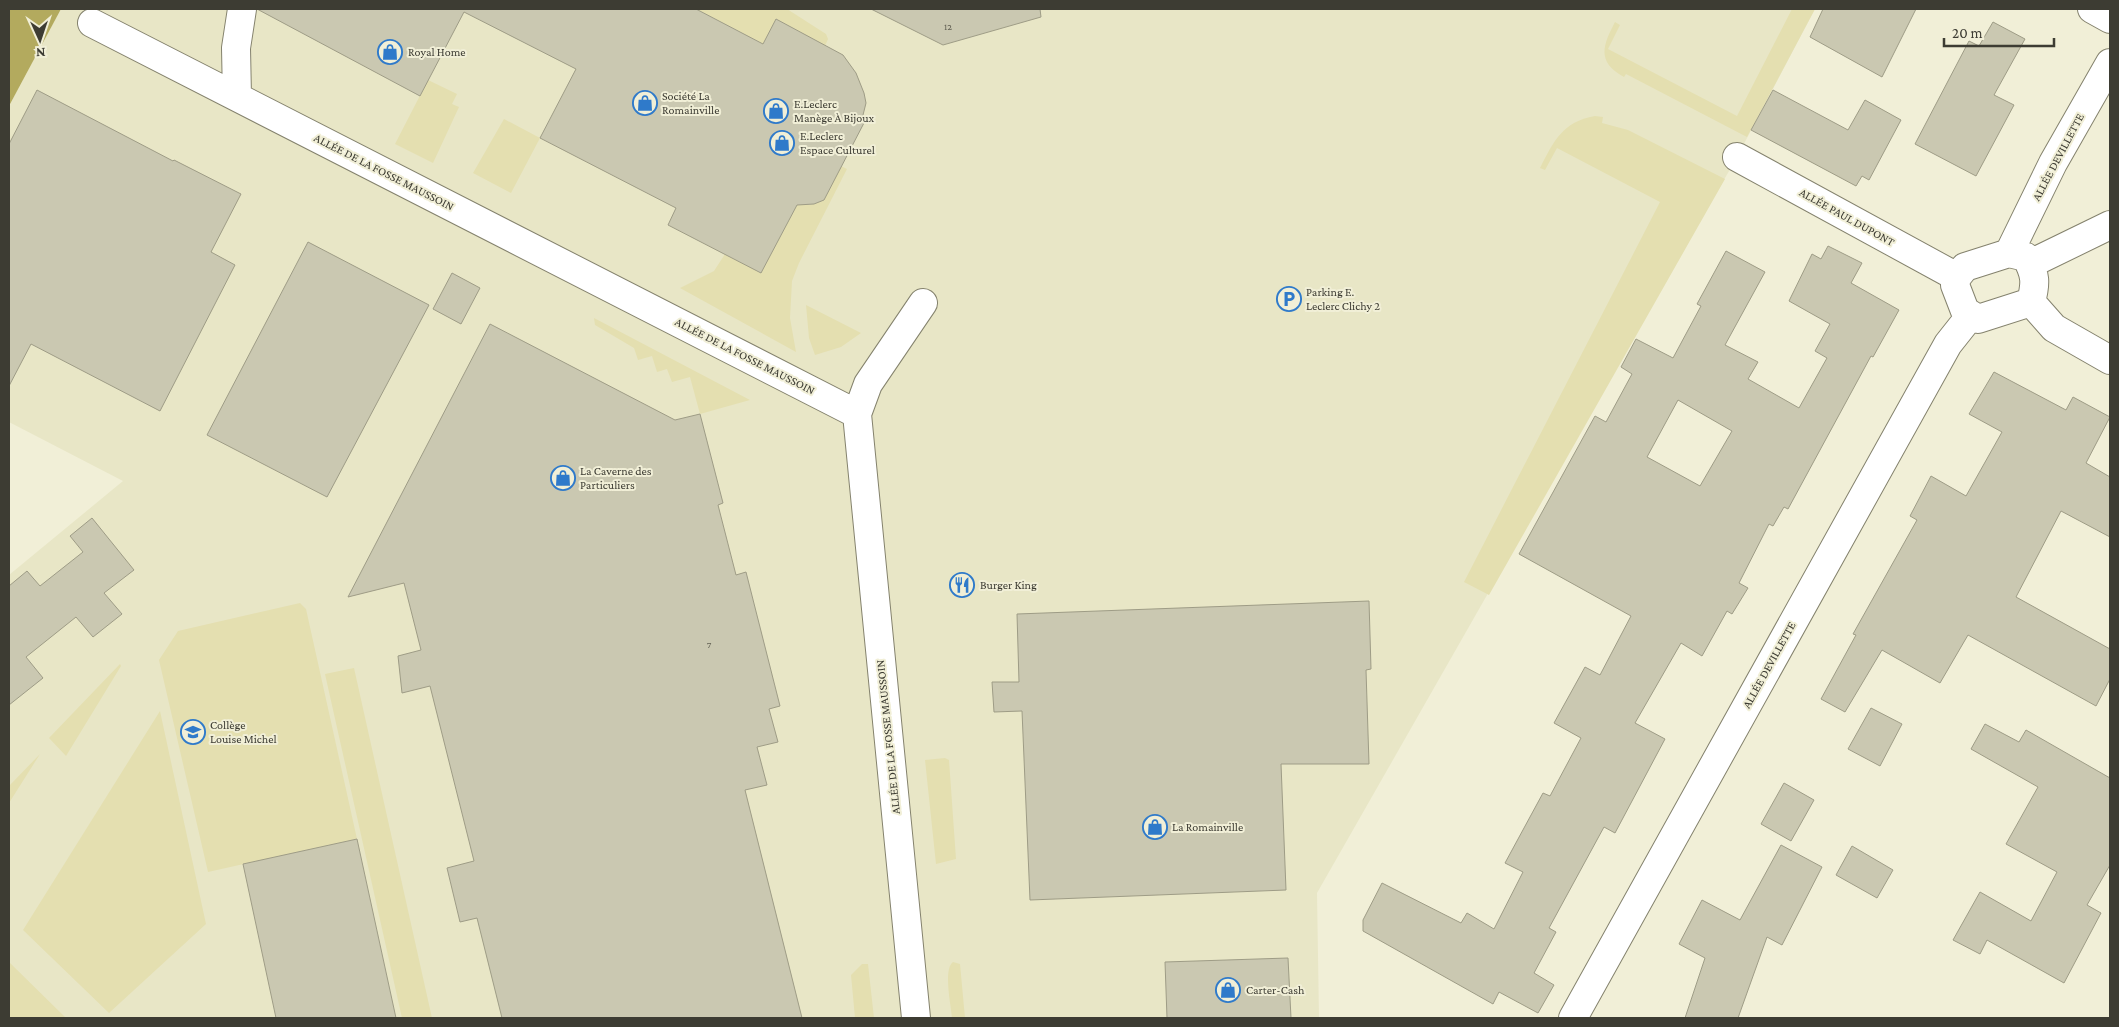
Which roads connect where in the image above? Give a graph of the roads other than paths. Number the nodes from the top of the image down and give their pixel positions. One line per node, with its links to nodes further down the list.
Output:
1 (242, 9): 6 (street)
2 (2092, 9): 3 (street)
3 (2110, 19)
4 (92, 23): 6 (street, ALLÉE DE LA FOSSE MAUSSOIN)
5 (2110, 63): 9 (street, ALLÉE DEVILLETTE)
6 (238, 97): 15 (street, ALLÉE DE LA FOSSE MAUSSOIN)
7 (1737, 157): 10 (street, ALLÉE PAUL DUPONT)
8 (2110, 225): 9 (street)
9 (2020, 258): 10 (street); 11 (street)
10 (1957, 277): 13 (street)
11 (2031, 302): 13 (street); 14 (street)
12 (923, 303): 15 (street)
13 (1971, 315): 17 (street, ALLÉE DEVILLETTE)
14 (2110, 360)
15 (857, 414): 16 (street, ALLÉE DE LA FOSSE MAUSSOIN)
16 (916, 1018)
17 (1573, 1018)

